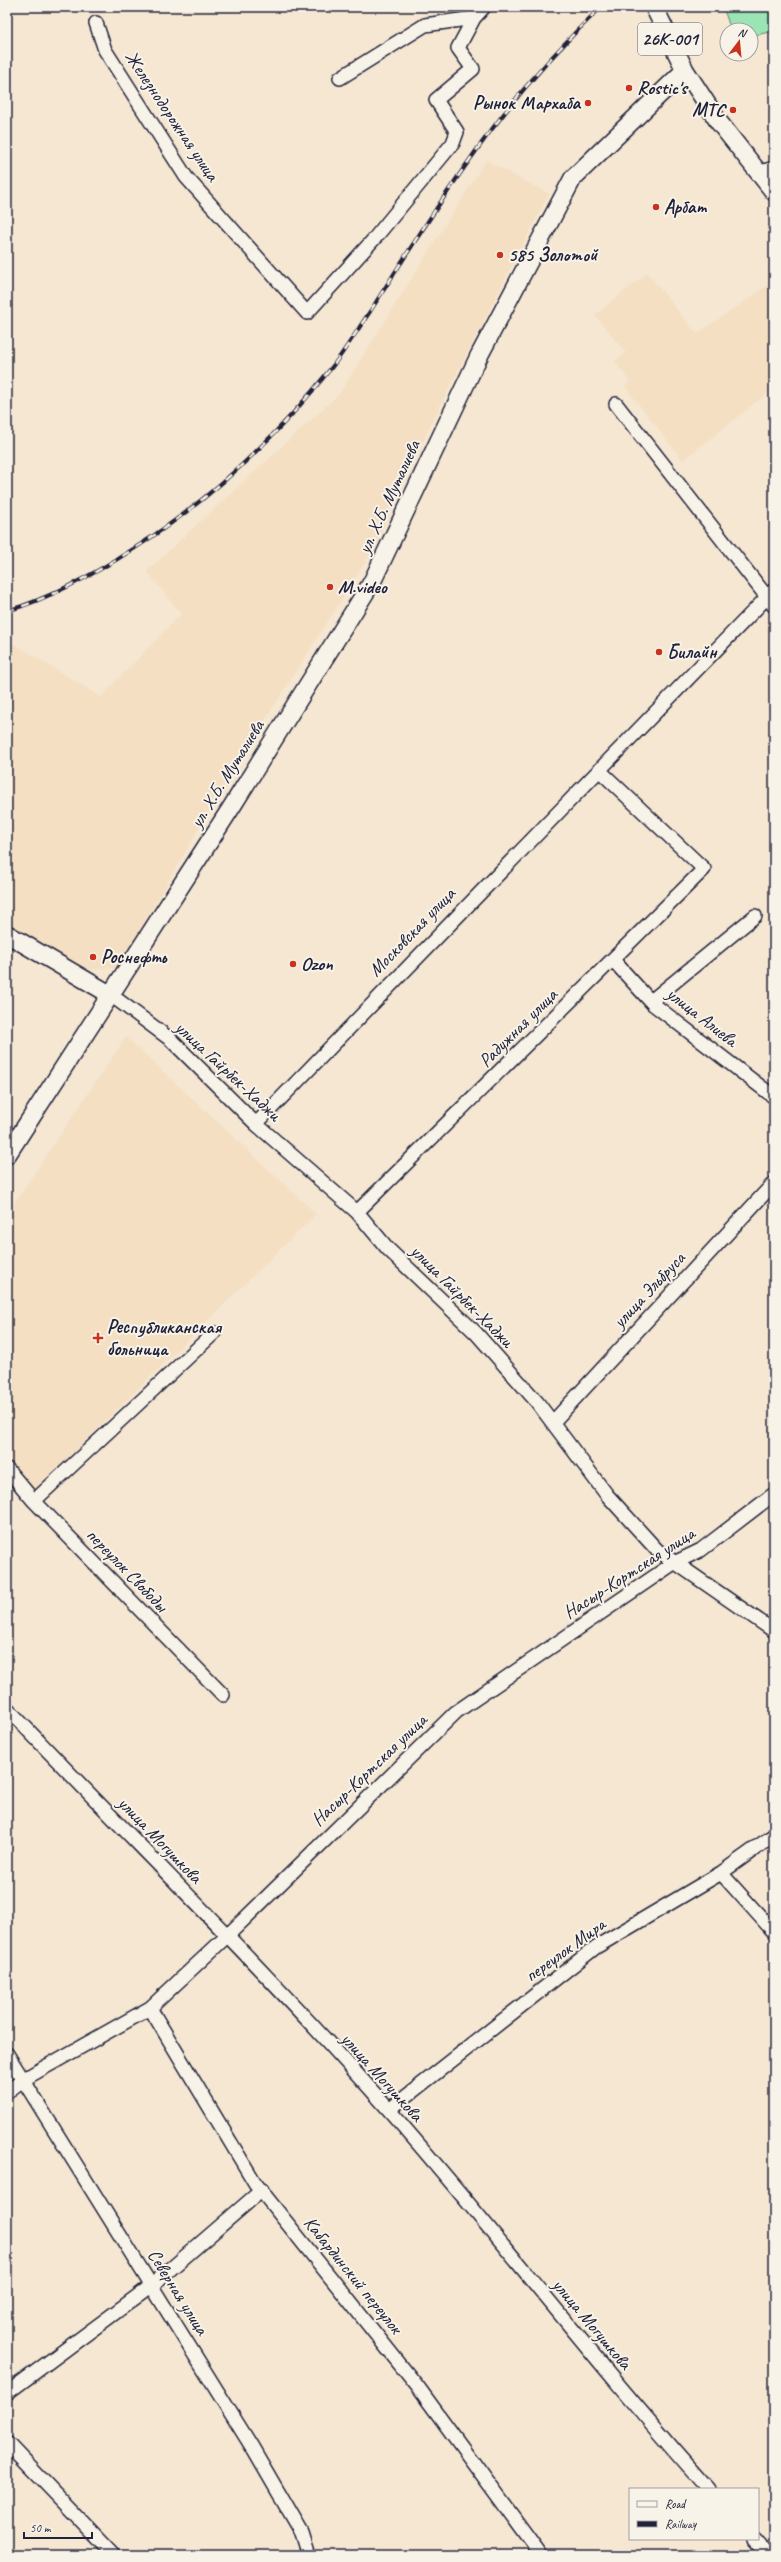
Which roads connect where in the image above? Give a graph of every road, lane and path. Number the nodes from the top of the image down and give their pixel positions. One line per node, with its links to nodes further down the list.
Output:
1 (484, 7): 3 (street)
2 (654, 7): 5 (main road, 26К-001)
3 (474, 18): 4 (street, Железнодорожная улица); 6 (street)
4 (96, 23)
5 (685, 70): 8 (main road, 26К-001); 16 (main road, ул. Х.Б. Муталиева)
6 (340, 78)
7 (774, 168): 8 (street)
8 (757, 173): 9 (main road, 26К-001)
9 (774, 192)
10 (616, 404): 11 (street)
11 (772, 598): 12 (street, Московская улица)
12 (599, 770): 15 (street, Радужная улица); 19 (street, Московская улица)
13 (755, 916): 17 (street)
14 (7, 934): 16 (main road)
15 (613, 960): 17 (street, улица Алиева); 22 (street, Радужная улица)
16 (111, 995): 19 (street, улица Гайрбек-Хаджи); 20 (main road)
17 (651, 1002): 18 (street, улица Алиева)
18 (774, 1097)
19 (256, 1124): 22 (street, улица Гайрбек-Хаджи)
20 (7, 1155)
21 (774, 1183): 24 (street, улица Эльбруса)
22 (357, 1212): 24 (street, улица Гайрбек-Хаджи)
23 (214, 1333): 27 (street)
24 (553, 1422): 28 (street, улица Гайрбек-Хаджи)
25 (7, 1469): 27 (street, переулок Свободы)
26 (774, 1494): 28 (street, Насыр-Кортская улица)
27 (34, 1501): 30 (street, переулок Свободы)
28 (674, 1563): 29 (street, улица Гайрбек-Хаджи); 35 (street, Насыр-Кортская улица)
29 (774, 1631)
30 (223, 1695)
31 (7, 1708): 35 (street, улица Могушкова)
32 (774, 1835): 33 (street, переулок Мира)
33 (720, 1873): 34 (street); 40 (street, переулок Мира)
34 (774, 1932)
35 (227, 1936): 36 (street, Насыр-Кортская улица); 40 (street, улица Могушкова)
36 (150, 2008): 38 (street, Насыр-Кортская улица); 41 (street, Кабардинский переулок)
37 (7, 2054): 38 (street, Северная улица)
38 (24, 2079): 39 (street, Насыр-Кортская улица); 42 (street, Северная улица)
39 (7, 2092)
40 (388, 2110): 45 (street, улица Могушкова)
41 (262, 2190): 42 (street); 49 (street, Кабардинский переулок)
42 (151, 2286): 43 (street); 48 (street, Северная улица)
43 (7, 2393)
44 (7, 2444): 47 (street)
45 (708, 2488)
46 (755, 2540): 50 (street)
47 (114, 2555)
48 (308, 2555)
49 (541, 2555)
50 (768, 2555)

